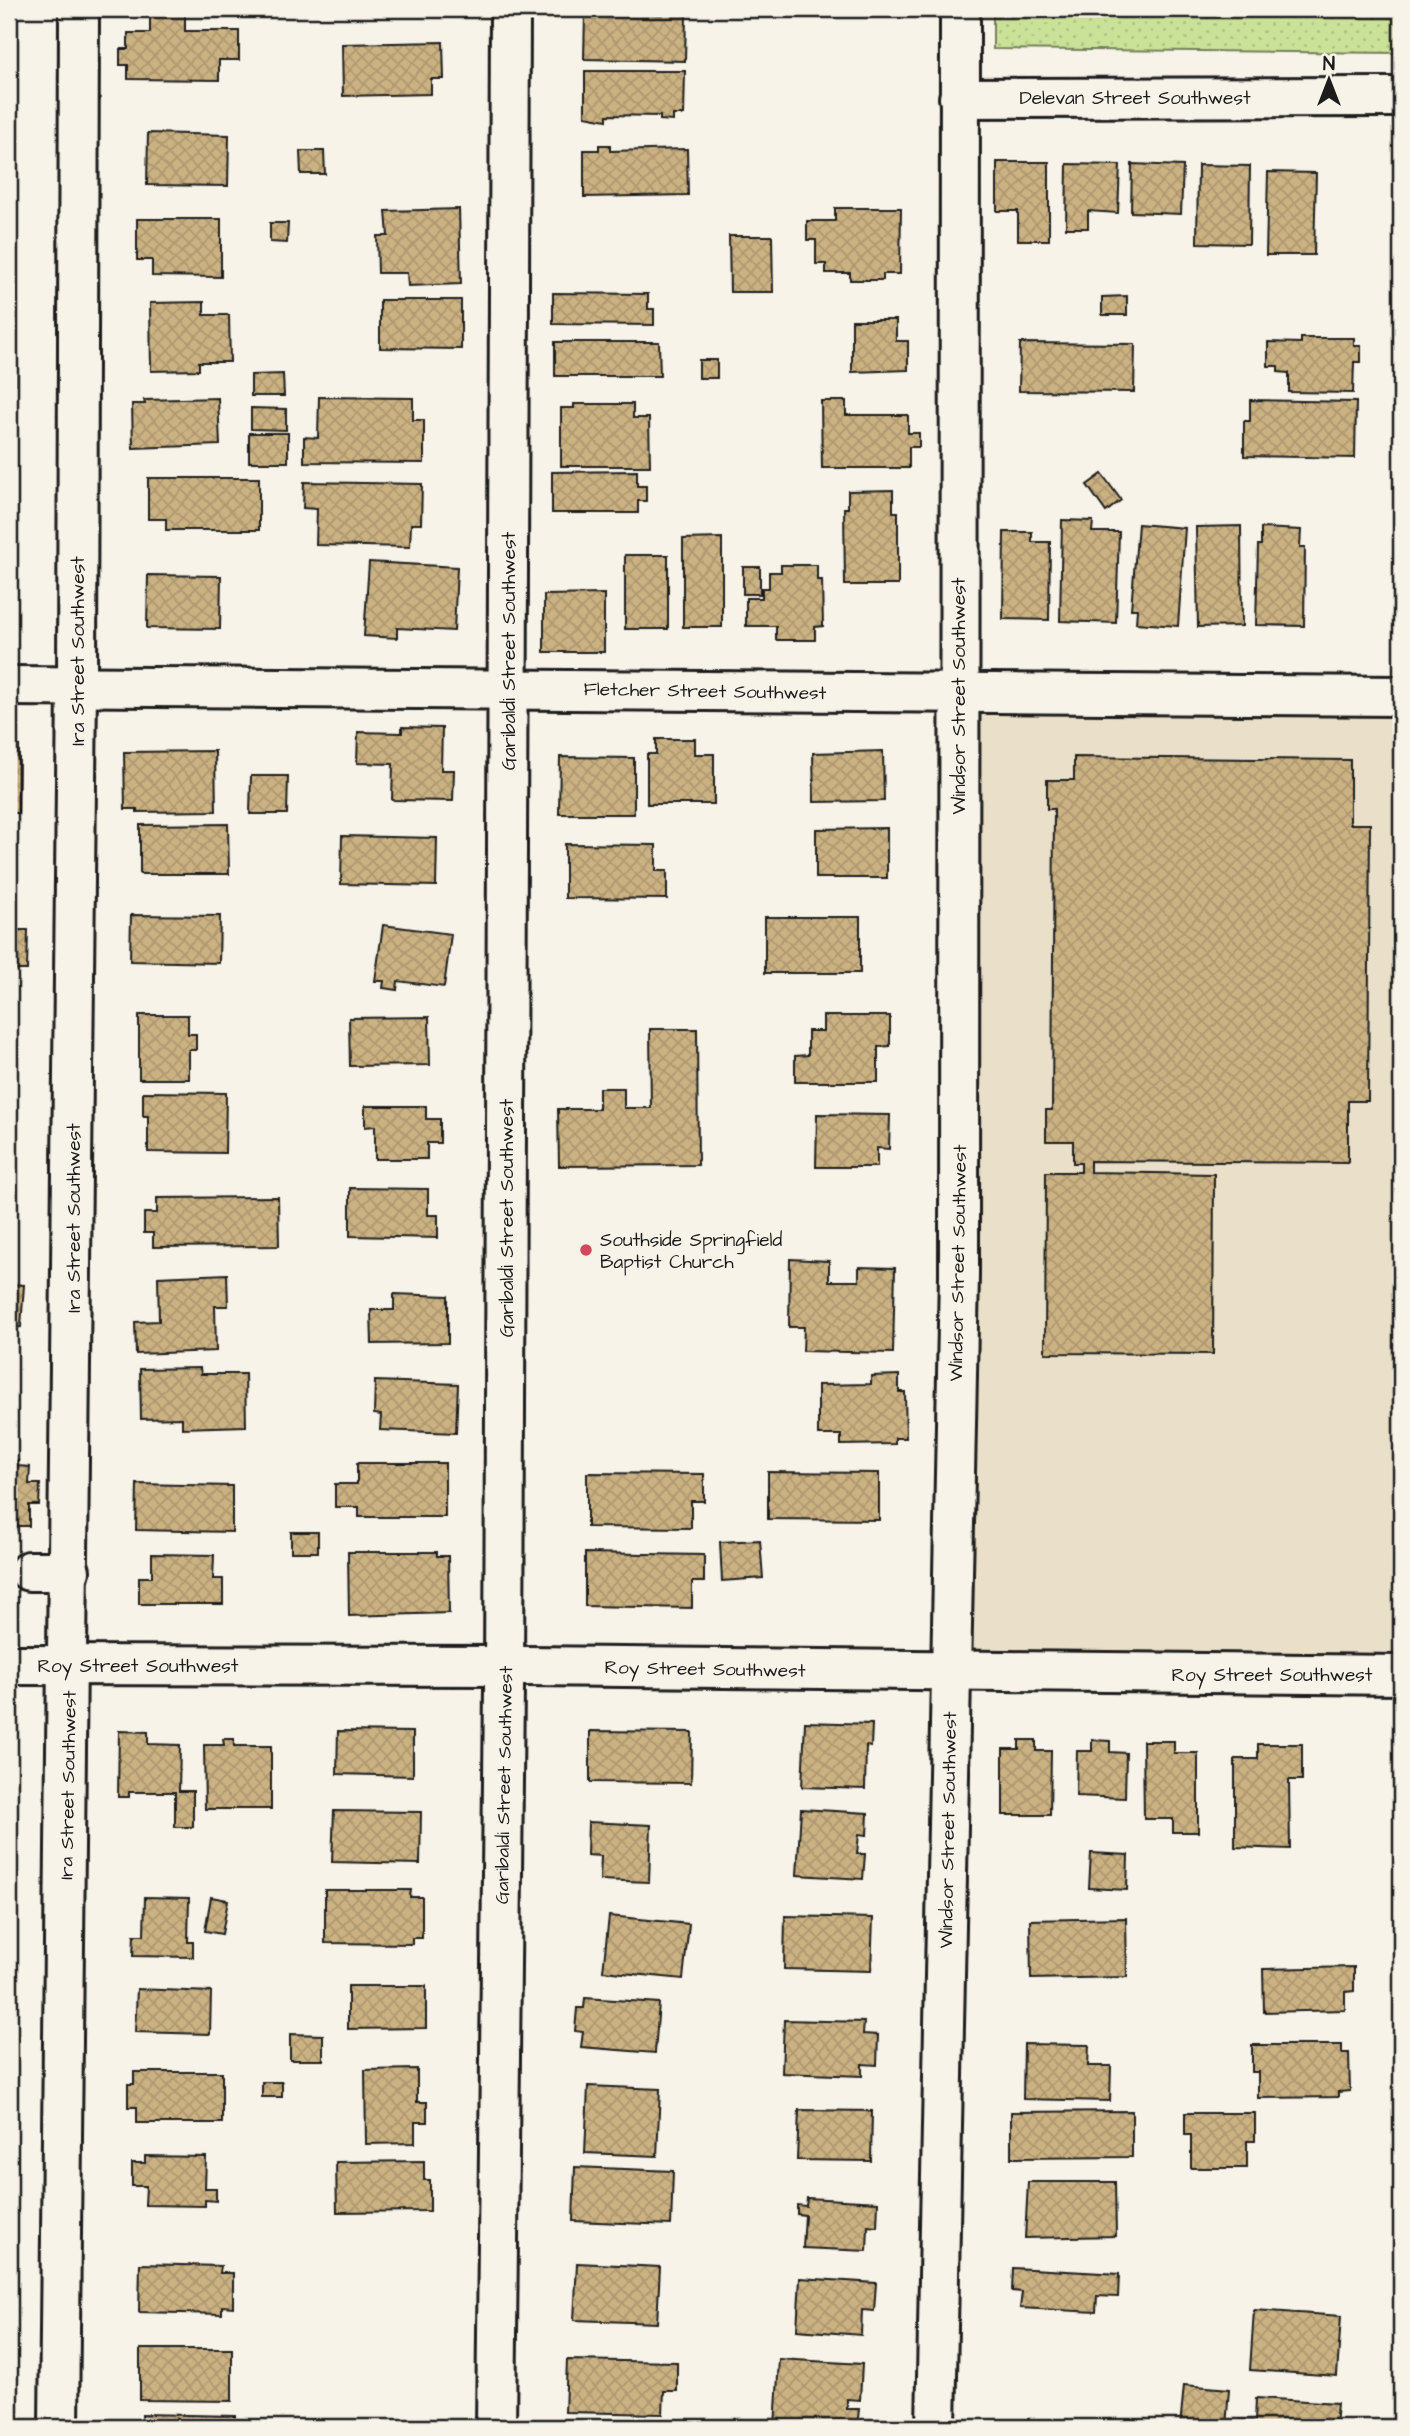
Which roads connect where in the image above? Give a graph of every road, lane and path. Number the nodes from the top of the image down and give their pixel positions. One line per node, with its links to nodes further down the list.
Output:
1 (79, 9): 7 (street, Ira Street Southwest)
2 (510, 9): 8 (street, Garibaldi Street Southwest)
3 (960, 9): 5 (street)
4 (1401, 97): 5 (street, Delevan Street Southwest)
5 (959, 98): 9 (street, Windsor Street Southwest)
6 (9, 686): 7 (street, Fletcher Street Southwest)
7 (77, 686): 8 (street, Fletcher Street Southwest); 12 (street, Ira Street Southwest)
8 (508, 689): 9 (street, Fletcher Street Southwest); 15 (street, Garibaldi Street Southwest)
9 (959, 692): 10 (street, Fletcher Street Southwest); 16 (street, Windsor Street Southwest)
10 (1401, 696)
11 (29, 1571): 12 (street)
12 (70, 1571): 13 (street, Ira Street Southwest)
13 (69, 1664): 14 (street, Roy Street Southwest); 15 (street, Roy Street Southwest); 18 (street, Ira Street Southwest)
14 (9, 1665)
15 (504, 1666): 16 (street, Roy Street Southwest); 19 (street, Garibaldi Street Southwest)
16 (950, 1671): 17 (street, Roy Street Southwest); 20 (street, Windsor Street Southwest)
17 (1401, 1675)
18 (59, 2427)
19 (496, 2427)
20 (936, 2427)

